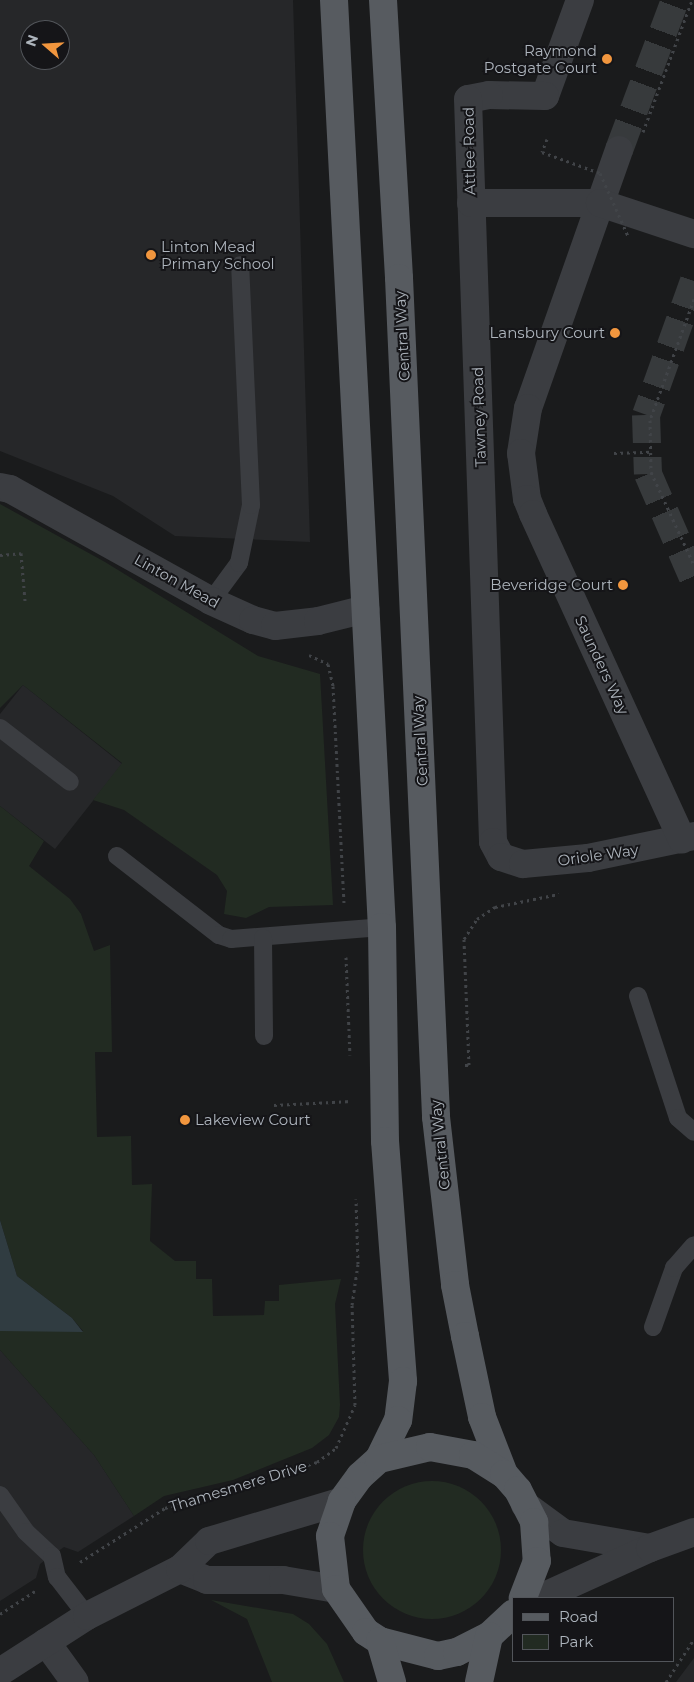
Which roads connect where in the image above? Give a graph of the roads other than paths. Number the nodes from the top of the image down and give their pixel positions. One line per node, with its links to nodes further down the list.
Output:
1 (334, 0): 11 (main road, Central Way)
2 (383, 0): 25 (main road, Central Way)
3 (580, 0): 5 (street, Attlee Road)
4 (630, 145): 6 (street, Saunders Way)
5 (470, 203): 6 (street); 16 (street, Tawney Road)
6 (600, 204): 7 (street); 14 (street, Saunders Way)
7 (694, 234)
8 (240, 265): 10 (lane)
9 (0, 487): 10 (street, Linton Mead)
10 (211, 601): 11 (street, Linton Mead)
11 (366, 609): 17 (main road, Central Way)
12 (0, 728): 13 (lane)
13 (70, 782)
14 (688, 838): 16 (street, Oriole Way)
15 (117, 856): 18 (lane)
16 (501, 857)
17 (382, 927): 18 (lane); 24 (main road, Central Way)
18 (263, 938): 20 (lane)
19 (638, 996): 21 (lane)
20 (264, 1036)
21 (694, 1132)
22 (694, 1245): 23 (lane)
23 (653, 1327)
24 (379, 1459): 25 (main road, Central Way); 27 (main road, Central Way)
25 (504, 1474): 28 (main road, Central Way)
26 (0, 1495): 36 (lane)
27 (342, 1501): 31 (street); 32 (main road, Central Way)
28 (524, 1505): 30 (street); 33 (main road, Central Way)
29 (694, 1532): 30 (street)
30 (650, 1548): 34 (street)
31 (180, 1568): 32 (street); 36 (street)
32 (336, 1589): 38 (main road)
33 (523, 1597)
34 (542, 1597)
35 (512, 1615): 37 (main road)
36 (87, 1616): 39 (street)
37 (489, 1636): 38 (main road); 43 (main road)
38 (380, 1641): 42 (main road)
39 (46, 1642): 40 (street); 41 (street)
40 (0, 1672)
41 (75, 1682)
42 (392, 1682)
43 (479, 1682)

